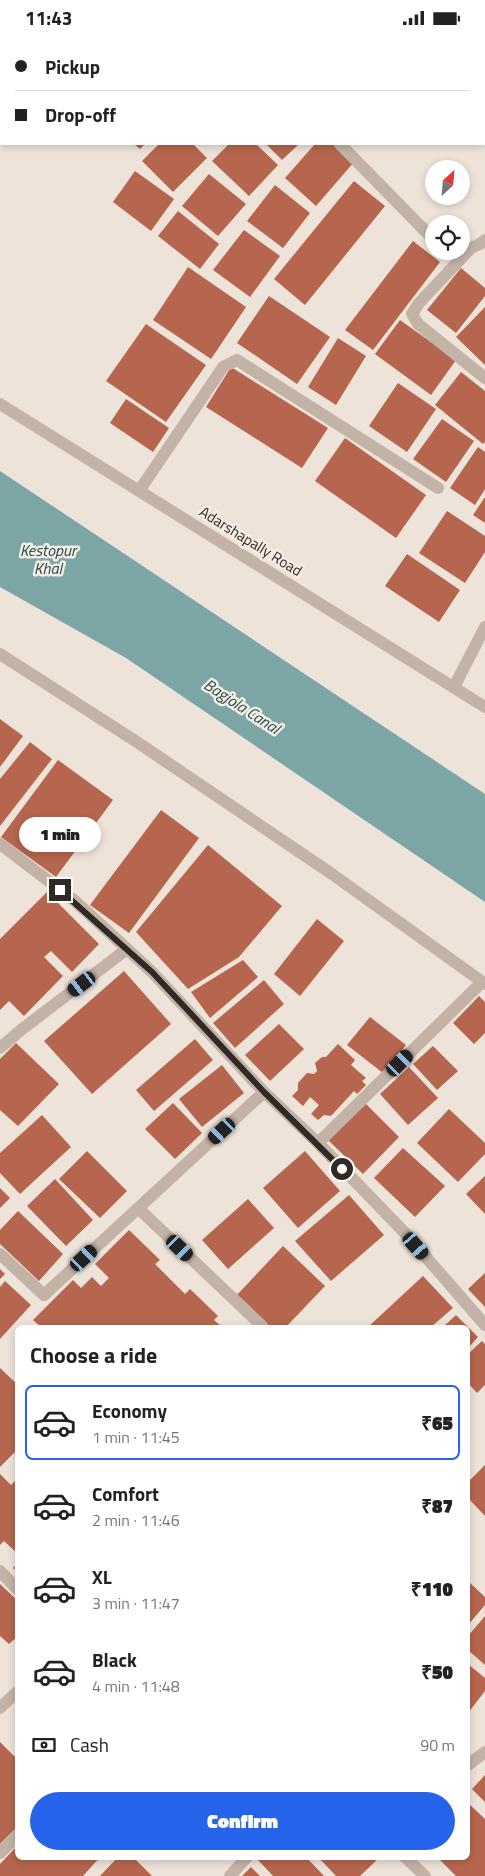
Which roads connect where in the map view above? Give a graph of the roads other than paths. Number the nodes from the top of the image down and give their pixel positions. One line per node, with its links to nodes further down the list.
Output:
1 (341, 145): 2 (street)
2 (425, 231)
3 (485, 240): 4 (street)
4 (470, 247)
5 (456, 260): 6 (street)
6 (485, 378)
7 (0, 404): 9 (street, Adarshapally Road)
8 (438, 488): 9 (street)
9 (139, 491): 12 (street, Adarshapally Road)
10 (485, 627): 12 (street)
11 (0, 654): 16 (street)
12 (454, 687): 13 (street, Adarshapally Road)
13 (485, 707)
14 (0, 844): 15 (street)
15 (127, 949): 17 (street); 18 (street)
16 (483, 983): 19 (street)
17 (0, 1048)
18 (264, 1092): 19 (street); 20 (street)
19 (318, 1143): 23 (street)
20 (138, 1208): 21 (street); 22 (street)
21 (0, 1254)
22 (261, 1325)
23 (485, 1325)
24 (0, 1571): 25 (street)
25 (15, 1587)
26 (15, 1694): 27 (street)
27 (0, 1708)
28 (485, 1751): 29 (street)
29 (470, 1763)
30 (15, 1838): 31 (street)
31 (0, 1853)
32 (244, 1860): 34 (street)
33 (408, 1860): 35 (street)
34 (230, 1876)
35 (425, 1876)

